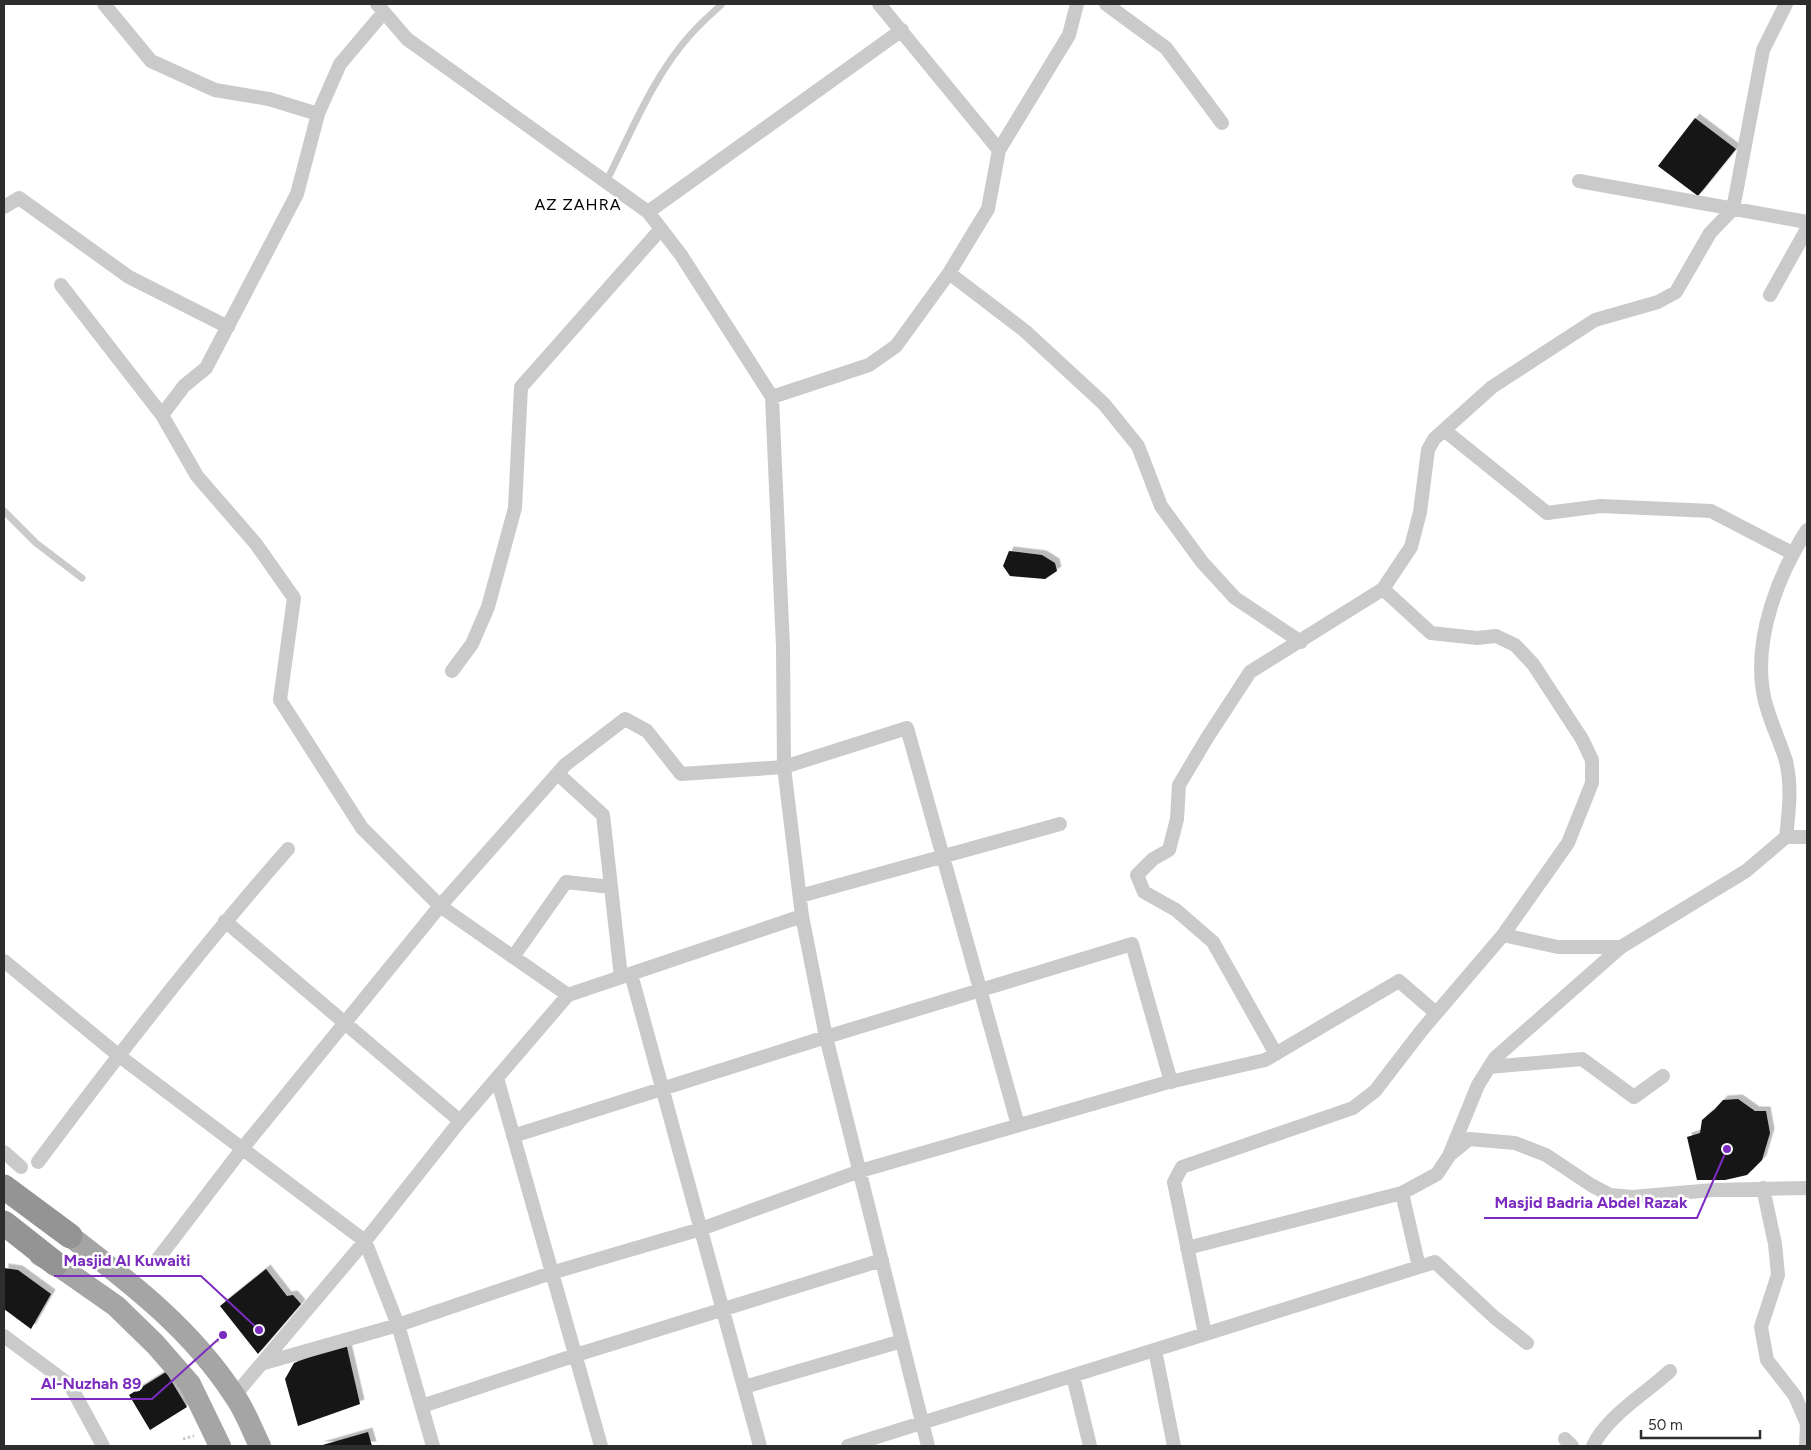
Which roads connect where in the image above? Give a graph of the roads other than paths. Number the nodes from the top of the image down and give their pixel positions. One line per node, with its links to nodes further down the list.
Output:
1 (104, 4): 9 (street)
2 (721, 4): 13 (lane)
3 (879, 4): 8 (street)
4 (1077, 4): 11 (street)
5 (1106, 4): 10 (street)
6 (1786, 4): 15 (street)
7 (380, 8): 9 (street); 13 (street)
8 (902, 30): 11 (street); 16 (street)
9 (318, 114): 23 (street)
10 (1222, 123)
11 (999, 150): 20 (street)
12 (1578, 181): 15 (street)
13 (606, 182): 16 (street)
14 (4, 207): 23 (street)
15 (1733, 209): 17 (street); 26 (street)
16 (648, 212): 19 (street)
17 (1807, 222)
18 (1807, 229): 22 (street)
19 (660, 230): 24 (street); 33 (street)
20 (949, 273): 24 (street); 32 (street)
21 (61, 285): 25 (street)
22 (1770, 295)
23 (228, 327): 25 (street)
24 (772, 397): 34 (street)
25 (162, 415): 43 (street)
26 (1444, 430): 29 (street); 31 (street)
27 (4, 511): 30 (lane)
28 (1807, 530): 29 (street)
29 (1792, 553): 37 (street)
30 (82, 578)
31 (1383, 589): 32 (street); 46 (street)
32 (1301, 642): 56 (street)
33 (452, 671)
34 (784, 767): 35 (street); 40 (street); 42 (street)
35 (558, 774): 41 (street); 43 (street)
36 (1060, 824): 40 (street)
37 (1786, 837): 38 (street); 47 (street)
38 (1807, 838)
39 (288, 849): 45 (street)
40 (943, 857): 42 (street); 51 (street)
41 (611, 887): 48 (street); 50 (street)
42 (800, 896): 44 (street)
43 (440, 906): 48 (street); 54 (street)
44 (802, 916): 50 (street); 55 (street)
45 (225, 921): 54 (street); 57 (street)
46 (1503, 935): 47 (street); 53 (street)
47 (1622, 947): 58 (street)
48 (513, 957): 52 (street)
49 (4, 962): 57 (street)
50 (626, 976): 52 (street); 62 (street)
51 (981, 990): 55 (street); 61 (street); 64 (street)
52 (568, 995): 60 (street)
53 (1436, 1013): 56 (street); 81 (street)
54 (346, 1024): 63 (street); 66 (street)
55 (826, 1037): 62 (street); 71 (street)
56 (1276, 1054): 61 (street)
57 (118, 1055): 66 (street); 69 (street)
58 (1489, 1067): 59 (street); 68 (street)
59 (1663, 1076)
60 (497, 1078): 63 (street); 65 (street)
61 (1171, 1082): 64 (street)
62 (662, 1089): 65 (street); 77 (street)
63 (460, 1121): 80 (street)
64 (1018, 1125): 71 (street)
65 (513, 1136): 86 (street)
66 (242, 1149): 80 (street); 82 (street)
67 (4, 1152): 70 (street)
68 (1449, 1156): 73 (street); 75 (street)
69 (38, 1162)
70 (21, 1167)
71 (860, 1172): 77 (street); 83 (street)
72 (4, 1187): 78 (highway)
73 (1763, 1188): 74 (street); 113 (street)
74 (1807, 1188)
75 (1402, 1193): 81 (street); 85 (street)
76 (4, 1223): 84 (highway)
77 (701, 1229): 86 (street); 87 (street)
78 (70, 1236): 99 (main road)
79 (4, 1237): 84 (main road)
80 (365, 1241): 88 (street); 95 (street)
81 (1188, 1248): 89 (street)
82 (157, 1260)
83 (882, 1260): 87 (street); 91 (street)
84 (56, 1264): 103 (main road)
85 (1419, 1267): 89 (street); 92 (street)
86 (551, 1273): 88 (street); 94 (street)
87 (722, 1309): 94 (street); 98 (street)
88 (398, 1325): 95 (street); 100 (street)
89 (1206, 1334): 93 (street)
90 (4, 1336): 102 (street)
91 (902, 1341): 98 (street); 101 (street)
92 (1526, 1343)
93 (1155, 1350): 97 (street); 111 (street)
94 (576, 1355): 100 (street); 106 (street)
95 (264, 1363): 99 (street)
96 (1670, 1371): 112 (street)
97 (1073, 1376): 101 (street); 110 (street)
98 (744, 1387): 107 (street)
99 (235, 1395): 104 (main road)
100 (422, 1406): 105 (street)
101 (923, 1423): 108 (street); 109 (street)
102 (103, 1446)
103 (220, 1446)
104 (260, 1446)
105 (433, 1446)
106 (602, 1446)
107 (760, 1446)
108 (848, 1446)
109 (928, 1446)
110 (1090, 1446)
111 (1174, 1446)
112 (1593, 1446)
113 (1806, 1446)

